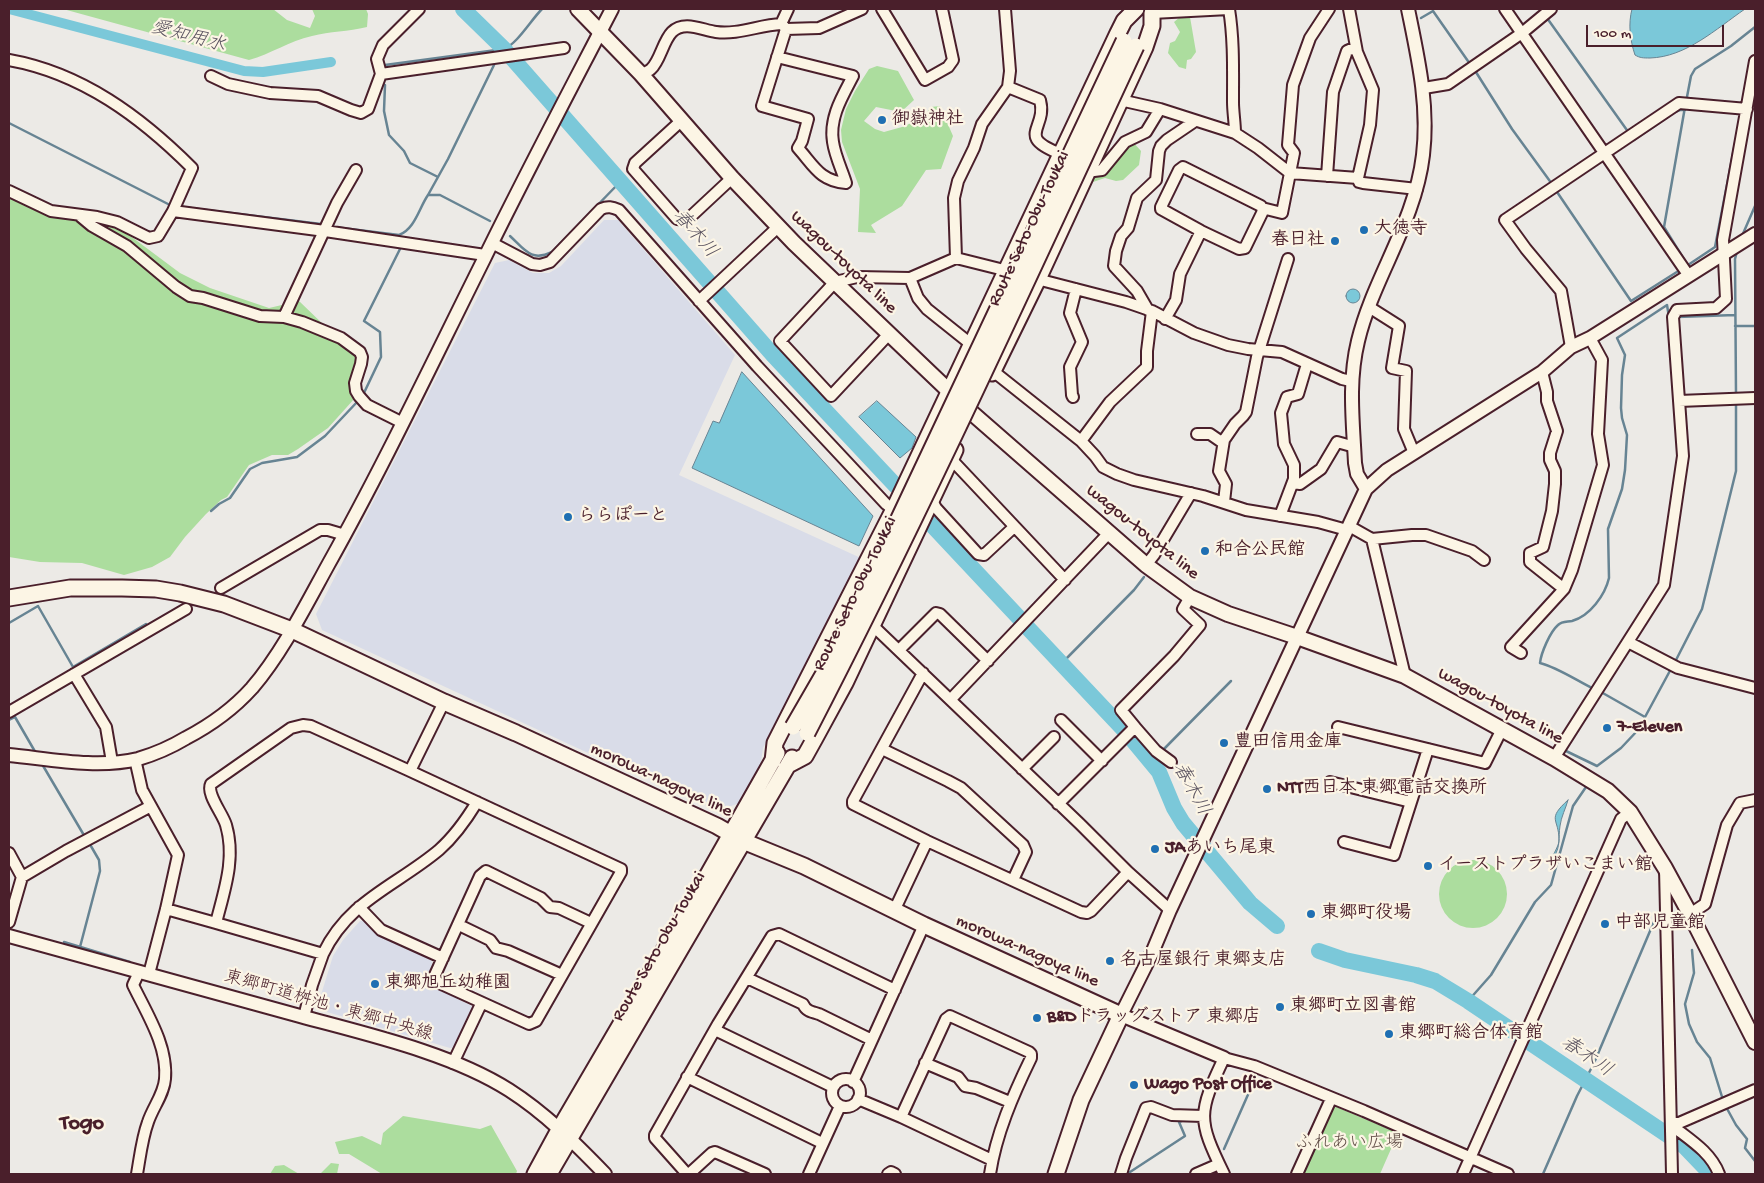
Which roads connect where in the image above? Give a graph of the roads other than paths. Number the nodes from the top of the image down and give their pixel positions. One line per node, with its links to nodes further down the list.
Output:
1 (419, 9): 26 (street)
2 (578, 9): 18 (main road, wagou-toyota line)
3 (612, 9): 18 (street)
4 (788, 9): 17 (street)
5 (862, 9): 17 (street)
6 (882, 9): 7 (street)
7 (942, 9)
8 (1005, 9): 29 (street)
9 (1136, 9): 37 (main road)
10 (1229, 9): 16 (street); 36 (street)
11 (1329, 9): 41 (street)
12 (1349, 9): 21 (street)
13 (1408, 9): 30 (street)
14 (1505, 9): 19 (street)
15 (1551, 9): 19 (street)
16 (1149, 10): 20 (main road, Route Seto-Obu-Toukai); 31 (main road)
17 (783, 26): 23 (street); 27 (street)
18 (599, 33): 27 (main road, wagou-toyota line); 54 (street)
19 (1522, 33): 30 (street); 38 (street)
20 (1130, 43): 137 (main road, Route Seto-Obu-Toukai, bridge); 141 (main road, Route Seto-Obu-Toukai, bridge)
21 (1356, 47): 42 (street); 44 (street)
22 (564, 48): 26 (street)
23 (777, 56): 23 (street)
24 (9, 60): 48 (street)
25 (1755, 61): 33 (street)
26 (381, 74): 28 (street)
27 (641, 74): 34 (main road, wagou-toyota line)
28 (211, 76)
29 (1008, 87): 37 (street); 57 (street)
30 (1424, 88): 45 (street)
31 (1120, 100): 32 (street); 39 (main road)
32 (1160, 109): 35 (street); 39 (street)
33 (1747, 109): 38 (street); 55 (street)
34 (681, 121): 43 (main road, wagou-toyota line); 43 (street)
35 (1195, 121): 36 (street); 67 (street)
36 (1235, 133): 41 (street)
37 (1061, 154): 59 (main road)
38 (1604, 154): 60 (street); 73 (street)
39 (1088, 168): 62 (main road)
40 (356, 170): 51 (street)
41 (1291, 173): 42 (street); 47 (street)
42 (1327, 176): 44 (street)
43 (732, 178): 50 (main road, wagou-toyota line)
44 (1358, 178): 45 (street)
45 (1417, 189): 66 (street)
46 (9, 191): 49 (street)
47 (1262, 208): 52 (street); 52 (street)
48 (173, 211): 49 (street); 51 (street)
49 (80, 216): 68 (street)
50 (778, 226): 63 (main road, wagou-toyota line); 65 (street)
51 (325, 231): 56 (street); 68 (street)
52 (1201, 231): 69 (street)
53 (1755, 234): 55 (street)
54 (492, 243): 56 (street); 65 (street)
55 (1722, 254): 60 (street); 82 (street)
56 (485, 255): 84 (street)
57 (956, 258): 59 (street); 61 (street)
58 (1288, 259): 74 (street)
59 (1006, 271): 62 (street); 72 (main road)
60 (1689, 276): 71 (street)
61 (910, 278): 63 (street); 72 (street)
62 (1038, 279): 64 (street); 76 (main road)
63 (835, 282): 70 (main road, wagou-toyota line); 70 (street)
64 (1076, 289): 67 (street); 80 (street)
65 (702, 299): 96 (street)
66 (1369, 307): 78 (street); 89 (street)
67 (1150, 311): 69 (street); 86 (street)
68 (284, 318): 84 (street)
69 (1165, 319): 74 (street)
70 (889, 334): 79 (main road, wagou-toyota line)
71 (1590, 338): 73 (street); 108 (street)
72 (972, 345): 79 (main road)
73 (1571, 347): 77 (street)
74 (1259, 351): 75 (street); 87 (street)
75 (1307, 364): 78 (street); 91 (street)
76 (993, 370): 83 (main road); 86 (street)
77 (1542, 372): 89 (street); 108 (street)
78 (1351, 381): 88 (street)
79 (950, 392): 83 (main road, wagou-toyota line); 96 (main road)
80 (1073, 397)
81 (1755, 398): 82 (street)
82 (1679, 401): 116 (street)
83 (972, 413): 90 (main road); 101 (main road, wagou-toyota line)
84 (404, 423): 102 (street)
85 (1197, 434): 87 (street)
86 (1081, 441): 93 (street)
87 (1223, 444): 95 (street)
88 (1355, 447): 91 (street); 92 (street)
89 (1414, 453): 92 (street)
90 (951, 459): 94 (main road); 98 (street)
91 (1292, 482): 97 (street)
92 (1366, 489): 99 (street)
93 (1191, 493): 95 (street); 105 (street)
94 (932, 501): 98 (street); 100 (main road)
95 (1224, 502): 97 (street)
96 (894, 509): 100 (street); 111 (main road)
97 (1280, 516): 99 (street)
98 (1014, 527): 106 (street)
99 (1348, 528): 103 (street); 115 (street)
100 (916, 533): 113 (main road)
101 (1108, 534): 105 (main road, wagou-toyota line); 106 (street)
102 (345, 535): 107 (street); 114 (street)
103 (1372, 539): 104 (street); 122 (street)
104 (1484, 560)
105 (1146, 565): 109 (main road, wagou-toyota line)
106 (1065, 580): 119 (street)
107 (221, 588)
108 (1564, 590): 118 (street)
109 (1190, 596): 115 (main road, wagou-toyota line); 128 (street)
110 (9, 598): 114 (main road, morowa-nagoya line)
111 (848, 601): 113 (street); 137 (main road)
112 (186, 610): 121 (street)
113 (872, 625): 117 (street); 141 (main road)
114 (292, 630): 125 (main road, morowa-nagoya line); 136 (street)
115 (1297, 637): 122 (main road, wagou-toyota line); 161 (street)
116 (1628, 642): 123 (street); 135 (street)
117 (899, 650): 119 (street); 120 (street)
118 (1521, 653)
119 (988, 661): 124 (street)
120 (923, 673): 124 (street); 132 (street)
121 (74, 674): 126 (street); 139 (street)
122 (1405, 676): 130 (main road, wagou-toyota line)
123 (1755, 688)
124 (951, 699): 142 (street)
125 (444, 702): 143 (street); 151 (main road, morowa-nagoya line)
126 (9, 712)
127 (1061, 720): 138 (street)
128 (1135, 727): 138 (street); 140 (street)
129 (1338, 727): 133 (street)
130 (1502, 729): 133 (street); 135 (main road, wagou-toyota line)
131 (1054, 737): 142 (street)
132 (882, 749): 152 (street); 158 (street)
133 (1428, 749): 147 (street)
134 (9, 754): 139 (street)
135 (1554, 758): 150 (main road, wagou-toyota line)
136 (135, 759): 139 (street); 149 (street)
137 (773, 761): 151 (main road, Route Seto-Obu-Toukai)
138 (1102, 761): 148 (street)
139 (112, 762)
140 (1171, 762)
141 (788, 765): 151 (main road, Route Seto-Obu-Toukai)
142 (1022, 769): 148 (street)
143 (410, 771): 146 (street); 165 (street)
144 (1330, 782): 147 (street)
145 (1755, 800): 163 (street)
146 (477, 802): 159 (street); 166 (street)
147 (1411, 802): 153 (street)
148 (1058, 804): 156 (street)
149 (151, 806): 157 (street); 160 (street)
150 (1630, 812): 155 (main road, wagou-toyota line); 198 (street)
151 (737, 837): 162 (main road, morowa-nagoya line); 196 (main road, Route Seto-Obu-Toukai)
152 (927, 841): 158 (street); 162 (street)
153 (1344, 842)
154 (9, 854): 157 (street)
155 (1665, 868): 163 (main road, wagou-toyota line); 195 (street)
156 (1128, 872): 158 (street); 161 (street)
157 (22, 877): 164 (street)
158 (1013, 880)
159 (359, 907): 170 (street); 171 (street)
160 (166, 909): 165 (street); 172 (street)
161 (1170, 910): 177 (street)
162 (894, 911): 168 (main road, morowa-nagoya line)
163 (1690, 914): 181 (main road, wagou-toyota line)
164 (9, 922)
165 (216, 923): 170 (street)
166 (591, 923): 167 (street); 173 (street)
167 (458, 925): 171 (street); 173 (street)
168 (924, 925): 175 (street); 177 (main road, morowa-nagoya line)
169 (9, 936): 172 (street, 東郷町道桝池・東郷中央線)
170 (323, 954): 178 (street)
171 (443, 958): 176 (street)
172 (144, 973): 178 (street, 東郷町道桝池・東郷中央線); 201 (street)
173 (562, 975): 176 (street)
174 (747, 978): 175 (street); 179 (street); 180 (street)
175 (894, 990): 180 (street)
176 (481, 1004): 183 (street)
177 (1121, 1015): 182 (street); 211 (main road)
178 (304, 1017): 183 (street, 東郷町道桝池・東郷中央線)
179 (715, 1030): 185 (street); 187 (street)
180 (872, 1040): 186 (street)
181 (1755, 1042)
182 (1224, 1058): 190 (street); 193 (street)
183 (453, 1063): 196 (street, 東郷町道桝池・東郷中央線)
184 (925, 1063): 191 (street); 191 (street); 194 (street)
185 (687, 1077): 197 (street); 205 (street)
186 (853, 1082): 187 (street); 189 (street)
187 (833, 1087): 192 (street)
188 (1755, 1090): 195 (street)
189 (858, 1099): 192 (street); 194 (street)
190 (1331, 1099): 198 (street); 215 (street)
191 (1010, 1102): 199 (street)
192 (840, 1106): 197 (street)
193 (1203, 1116): 200 (street); 212 (street)
194 (901, 1117): 199 (street)
195 (1674, 1127): 218 (street); 219 (street)
196 (564, 1133): 202 (main road, Route Seto-Obu-Toukai); 203 (main road, Route Seto-Obu-Toukai); 204 (street, 東郷町道桝池・東郷中央線)
197 (822, 1143): 207 (street)
198 (1470, 1158): 216 (street); 217 (street)
199 (992, 1160): 210 (street)
200 (1219, 1164): 213 (street); 214 (street)
201 (137, 1174)
202 (535, 1174)
203 (549, 1174)
204 (604, 1174)
205 (688, 1174): 206 (street)
206 (765, 1174)
207 (809, 1174)
208 (888, 1174): 209 (street)
209 (895, 1174)
210 (990, 1174)
211 (1056, 1174)
212 (1121, 1174)
213 (1196, 1174)
214 (1224, 1174)
215 (1297, 1174)
216 (1463, 1174)
217 (1508, 1174)
218 (1672, 1174)
219 (1719, 1174)

